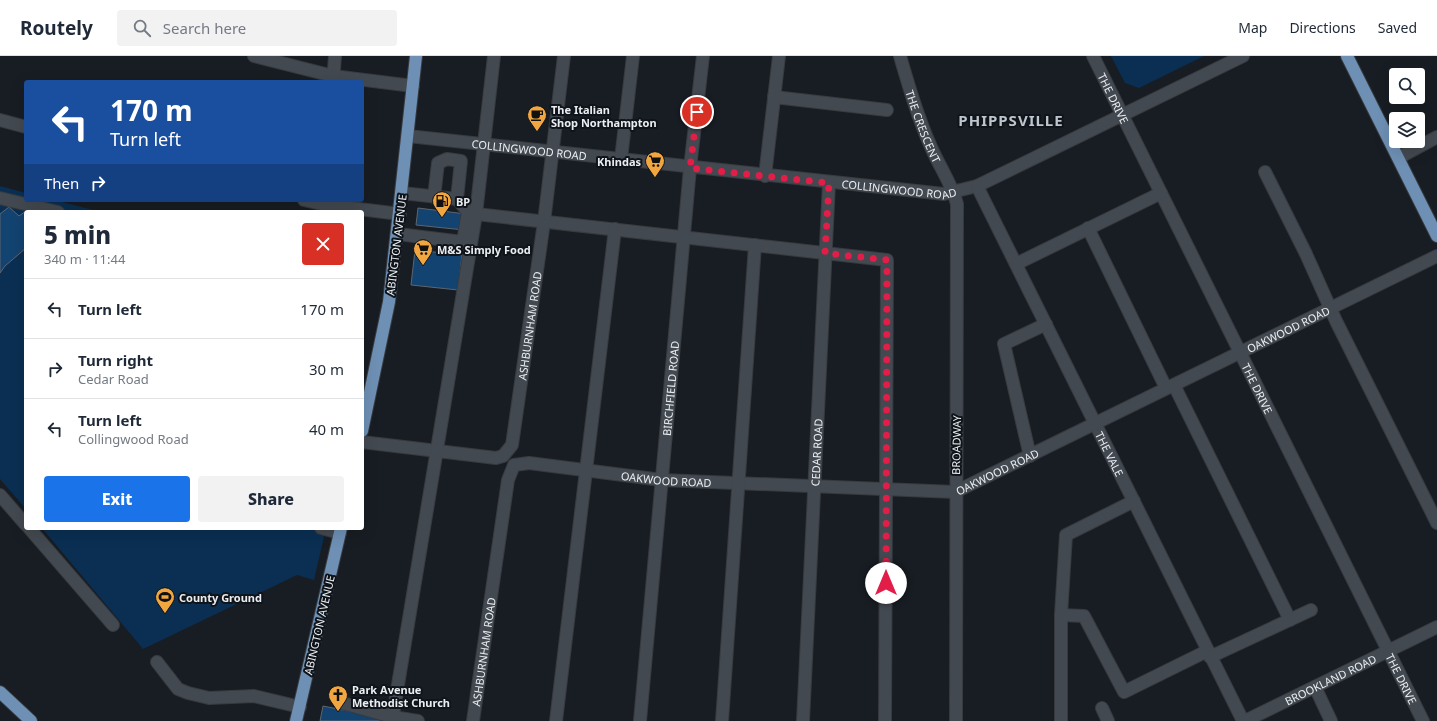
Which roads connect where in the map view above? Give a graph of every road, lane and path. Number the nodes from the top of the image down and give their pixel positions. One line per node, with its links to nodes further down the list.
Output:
1 (254, 56): 13 (street)
2 (335, 56): 14 (street)
3 (416, 56): 17 (main road, ABINGTON AVENUE)
4 (494, 56): 25 (street)
5 (564, 56): 26 (street, ASHBURNHAM ROAD)
6 (633, 56): 28 (street)
7 (703, 56): 29 (street, BIRCHFIELD ROAD)
8 (779, 56): 18 (street)
9 (900, 56): 35 (street, THE CRESCENT)
10 (1093, 56): 20 (street, THE DRIVE)
11 (1243, 56): 20 (street, COLLINGWOOD ROAD)
12 (1347, 56): 27 (main road)
13 (312, 77): 14 (street)
14 (333, 79): 15 (street)
15 (344, 80)
16 (364, 82): 17 (street)
17 (413, 86): 23 (main road, ABINGTON AVENUE)
18 (774, 97): 19 (street); 31 (street)
19 (887, 110)
20 (1122, 115): 33 (street, COLLINGWOOD ROAD); 36 (street, THE DRIVE)
21 (0, 120): 22 (street)
22 (24, 126)
23 (408, 136): 25 (street, COLLINGWOOD ROAD); 34 (main road, ABINGTON AVENUE)
24 (1437, 137): 27 (street)
25 (484, 144): 26 (street, COLLINGWOOD ROAD); 45 (street)
26 (553, 152): 28 (street, COLLINGWOOD ROAD); 46 (street, ASHBURNHAM ROAD)
27 (1398, 158): 51 (main road)
28 (621, 159): 29 (street, COLLINGWOOD ROAD)
29 (690, 168): 31 (street, COLLINGWOOD ROAD); 50 (street, BIRCHFIELD ROAD)
30 (1265, 172): 56 (street)
31 (766, 176): 32 (street, COLLINGWOOD ROAD)
32 (829, 183): 35 (street, COLLINGWOOD ROAD); 53 (street, CEDAR ROAD)
33 (977, 186): 35 (street, COLLINGWOOD ROAD); 55 (street, THE VALE)
34 (402, 193): 37 (street); 44 (main road, ABINGTON AVENUE)
35 (954, 193): 71 (street, BROADWAY)
36 (1161, 193): 47 (street); 58 (street, THE DRIVE)
37 (434, 197): 39 (street); 39 (street)
38 (0, 198): 41 (street)
39 (457, 199): 49 (street)
40 (318, 205): 43 (street)
41 (50, 210)
42 (364, 210): 44 (street)
43 (364, 210)
44 (400, 214): 49 (main road, ABINGTON AVENUE)
45 (476, 214): 46 (street); 63 (street)
46 (544, 222): 48 (street); 63 (street, ASHBURNHAM ROAD)
47 (1088, 228): 55 (street); 59 (street)
48 (615, 229): 50 (street); 66 (street)
49 (398, 234): 60 (main road, ABINGTON AVENUE)
50 (684, 236): 52 (street); 67 (street, BIRCHFIELD ROAD)
51 (1437, 236)
52 (755, 245): 53 (street); 68 (street)
53 (825, 253): 69 (street, CEDAR ROAD); 70 (street)
54 (1437, 256): 56 (street, OAKWOOD ROAD)
55 (1016, 264): 57 (street, THE VALE)
56 (1331, 308): 58 (street, OAKWOOD ROAD); 75 (street)
57 (1046, 324): 61 (street, THE VALE); 64 (street)
58 (1240, 352): 59 (street, OAKWOOD ROAD); 83 (street, THE DRIVE)
59 (1170, 386): 61 (street, OAKWOOD ROAD); 80 (street)
60 (364, 421)
61 (1095, 423): 64 (street, OAKWOOD ROAD); 73 (street, THE VALE)
62 (364, 442): 63 (street)
63 (437, 452): 92 (street)
64 (1030, 456): 71 (street, OAKWOOD ROAD)
65 (514, 466): 66 (street, OAKWOOD ROAD); 96 (street, ASHBURNHAM ROAD)
66 (586, 471): 67 (street, OAKWOOD ROAD); 97 (street)
67 (662, 480): 68 (street, OAKWOOD ROAD); 98 (street, BIRCHFIELD ROAD)
68 (739, 484): 69 (street, OAKWOOD ROAD); 99 (street)
69 (815, 487): 70 (street, OAKWOOD ROAD); 100 (street, CEDAR ROAD)
70 (886, 491): 71 (street, OAKWOOD ROAD); 101 (street)
71 (955, 492): 102 (street, BROADWAY)
72 (0, 495): 74 (street)
73 (1134, 501): 79 (street); 84 (street, THE VALE)
74 (24, 523)
75 (1437, 523)
76 (31, 530): 81 (street)
77 (341, 530): 89 (main road, ABINGTON AVENUE)
78 (1311, 610): 80 (street)
79 (1061, 615): 84 (street); 103 (street)
80 (1290, 620): 84 (street)
81 (113, 625)
82 (1437, 627): 83 (street, BROOKLAND ROAD)
83 (1388, 651): 86 (street, BROOKLAND ROAD); 107 (street, THE DRIVE)
84 (1209, 654): 105 (street, THE VALE)
85 (157, 662): 89 (street)
86 (1315, 687): 105 (street, BROOKLAND ROAD); 106 (street)
87 (0, 692): 91 (main road)
88 (342, 703): 92 (street)
89 (300, 707): 94 (main road, ABINGTON AVENUE)
90 (1102, 708): 104 (street)
91 (23, 717): 93 (main road)
92 (393, 719): 95 (street)
93 (31, 721)
94 (296, 721)
95 (418, 721)
96 (473, 721)
97 (556, 721)
98 (640, 721)
99 (722, 721)
100 (803, 721)
101 (885, 721)
102 (956, 721)
103 (1061, 721)
104 (1108, 721)
105 (1244, 721)
106 (1332, 721)
107 (1423, 721)

